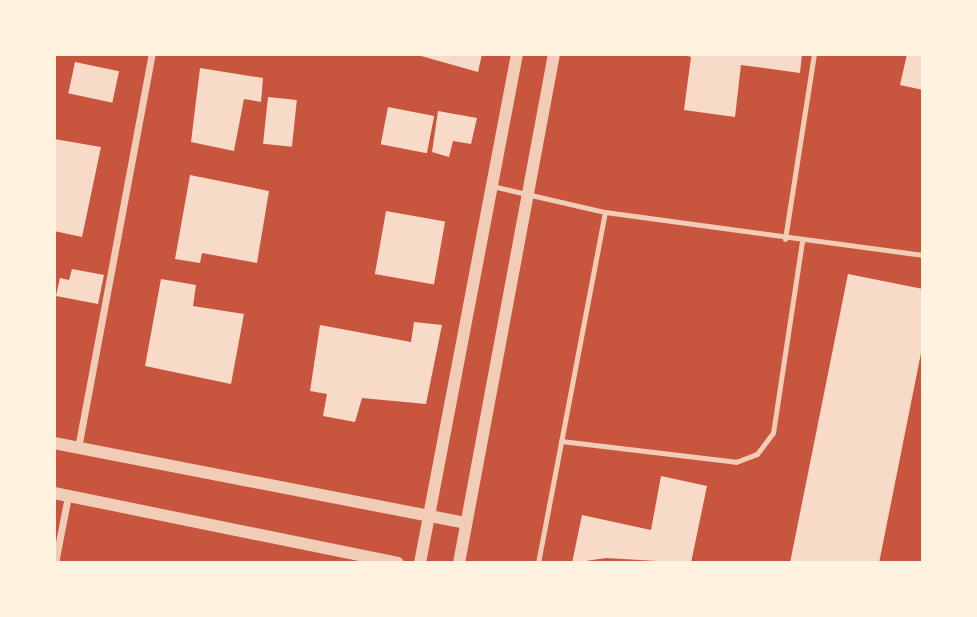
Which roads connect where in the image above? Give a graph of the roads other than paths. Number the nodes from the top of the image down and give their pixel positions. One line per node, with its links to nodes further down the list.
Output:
1 (152, 54): 13 (street)
2 (517, 54): 5 (street)
3 (554, 54): 6 (street)
4 (814, 54): 8 (lane)
5 (490, 186): 6 (lane); 16 (street)
6 (527, 193): 7 (lane); 17 (street)
7 (605, 212): 8 (lane); 11 (lane)
8 (785, 239): 9 (lane)
9 (802, 242): 10 (lane); 11 (lane)
10 (923, 255)
11 (561, 441): 22 (lane)
12 (54, 443): 13 (street)
13 (78, 449): 16 (street)
14 (54, 493): 15 (street)
15 (68, 496): 18 (street); 19 (street)
16 (430, 517): 17 (street); 20 (street)
17 (465, 523): 21 (street)
18 (55, 563)
19 (398, 563)
20 (421, 563)
21 (459, 563)
22 (538, 563)

